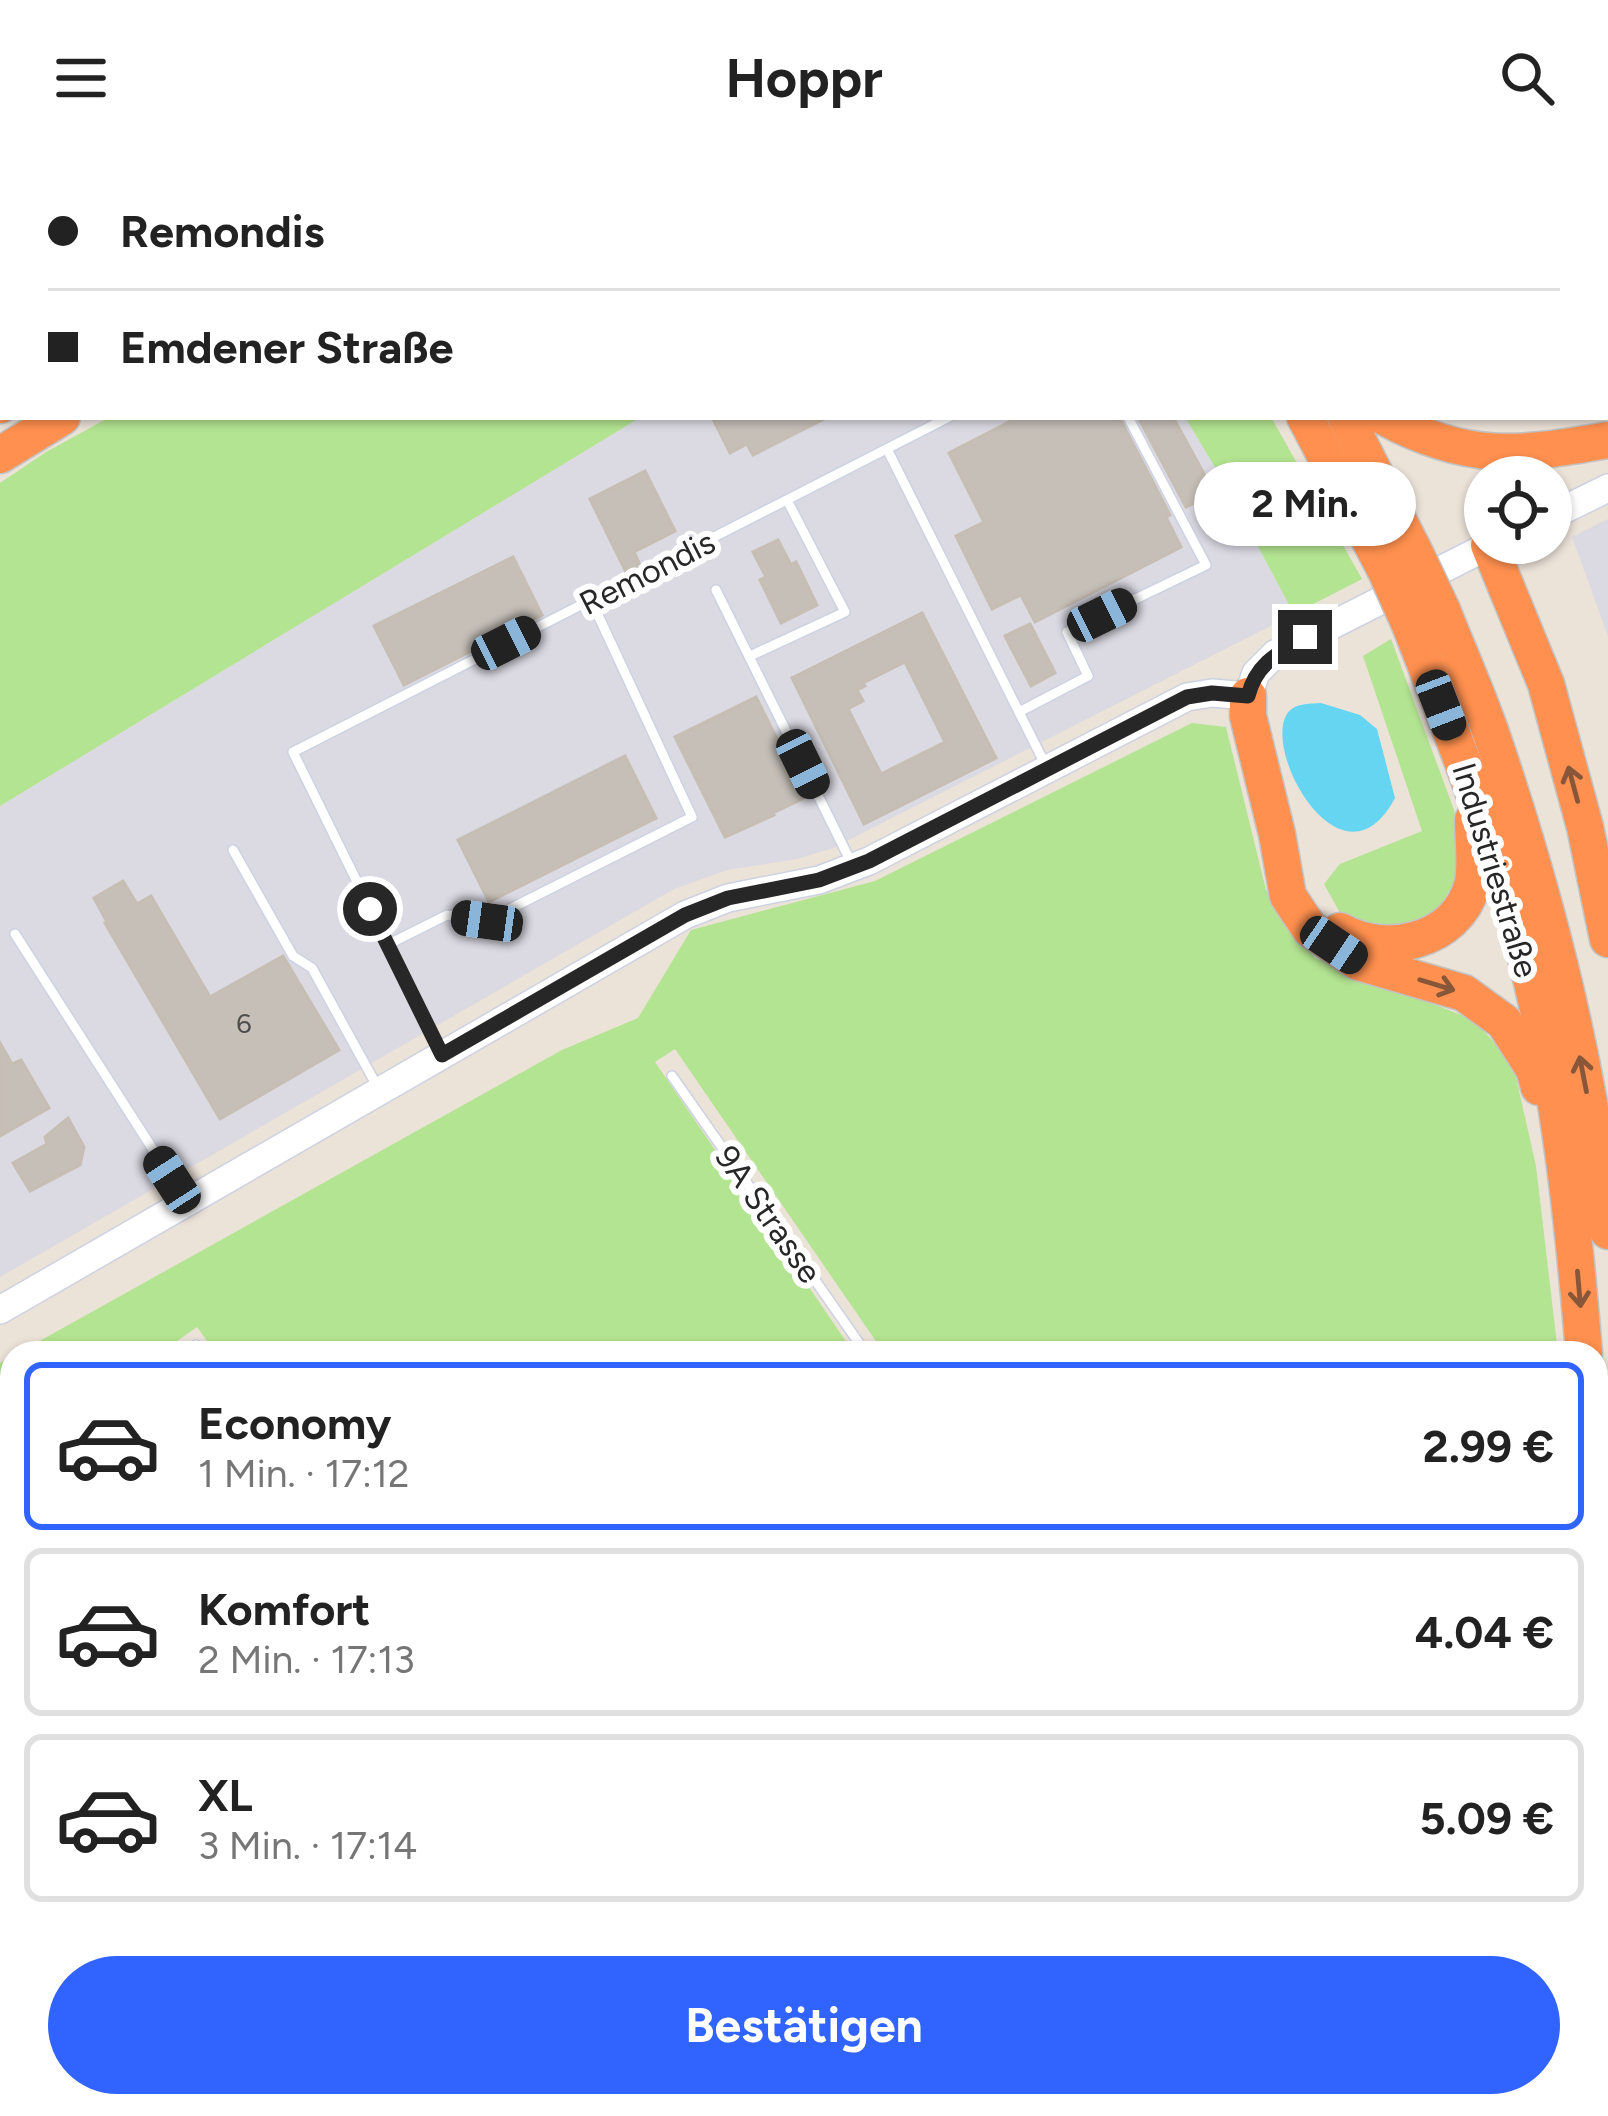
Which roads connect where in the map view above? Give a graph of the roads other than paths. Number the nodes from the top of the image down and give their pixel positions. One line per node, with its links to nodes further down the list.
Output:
1 (36, 420): 10 (highway)
2 (57, 420): 10 (highway)
3 (943, 420): 9 (lane, Remondis)
4 (1130, 420): 22 (lane)
5 (1307, 420): 15 (highway, Industriestraße)
6 (1347, 420): 15 (highway, Industriestraße)
7 (1390, 420): 8 (highway)
8 (1608, 440)
9 (887, 449): 12 (lane, Remondis); 22 (lane)
10 (0, 451)
11 (1608, 488): 13 (street)
12 (788, 500): 18 (lane, Remondis); 20 (lane)
13 (1572, 505)
14 (1464, 558): 21 (street)
15 (1400, 562): 19 (highway, Industriestraße, bridge)
16 (1499, 564): 29 (highway, one-way to 16)
17 (716, 590): 20 (lane, Remondis)
18 (591, 600): 30 (lane, Remondis); 30 (lane)
19 (1426, 618): 24 (highway, Industriestraße); 35 (highway, Industriestraße, one-way to 19)
20 (750, 656): 27 (lane, Remondis)
21 (1248, 696): 23 (street); 25 (highway)
22 (1018, 712): 23 (lane)
23 (1048, 770): 27 (street)
24 (1472, 785): 25 (highway); 35 (highway, Industriestraße)
25 (1277, 834): 35 (highway, one-way to 35)
26 (233, 850): 33 (lane)
27 (854, 867): 31 (street)
28 (15, 934): 34 (lane)
29 (1608, 939)
30 (388, 945): 31 (lane, Remondis)
31 (442, 1055): 33 (street)
32 (672, 1076): 37 (lane, 9A Strasse)
33 (380, 1091): 34 (street)
34 (187, 1202): 36 (street)
35 (1591, 1228): 38 (highway, Industriestraße, one-way to 38)
36 (0, 1310)
37 (858, 1341)
38 (1585, 1341)

